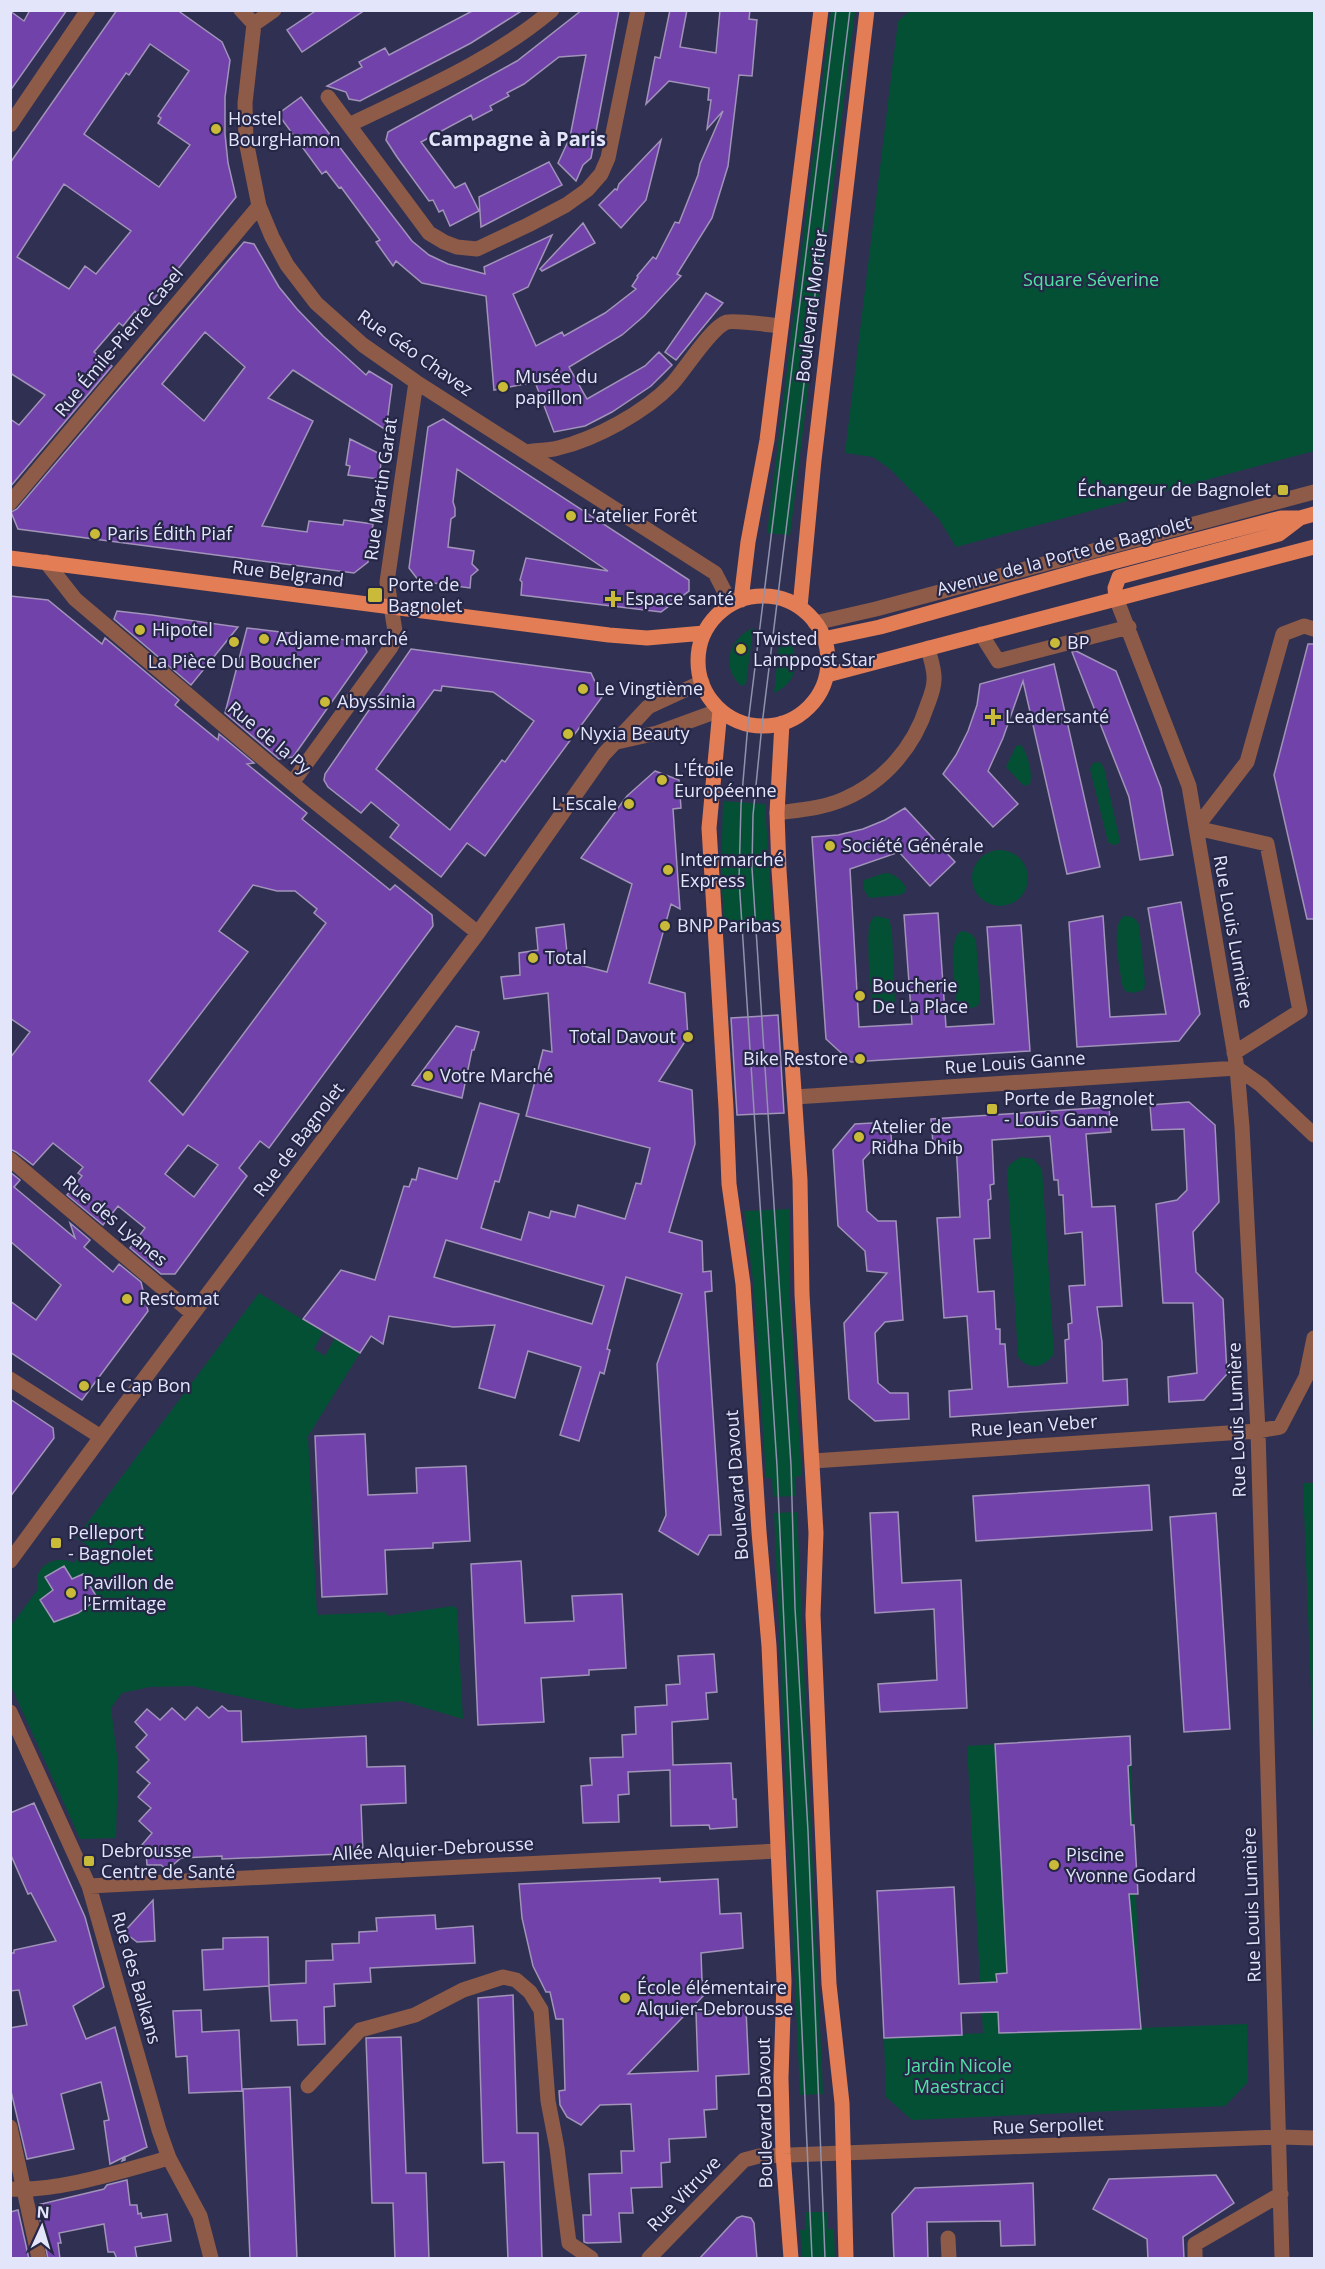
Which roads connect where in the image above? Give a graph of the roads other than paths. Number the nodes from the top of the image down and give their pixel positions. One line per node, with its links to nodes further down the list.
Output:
1 (88, 10): 10 (street)
2 (241, 10): 8 (street)
3 (274, 10): 8 (street)
4 (552, 10): 11 (street)
5 (638, 10): 11 (street)
6 (821, 10): 13 (main road, Boulevard Mortier)
7 (867, 10): 25 (main road, Boulevard Mortier)
8 (254, 24): 12 (street, Rue Géo Chavez)
9 (328, 97): 11 (street)
10 (10, 125)
11 (349, 125)
12 (259, 206): 14 (street, Rue Géo Chavez); 17 (street, Rue Émile-Pierre Casel)
13 (781, 326): 15 (street); 23 (main road, Boulevard Mortier)
14 (416, 382): 15 (street, Rue Géo Chavez); 24 (street, Rue Martin Garat)
15 (526, 452): 23 (street, Rue Géo Chavez)
16 (1314, 492): 26 (street)
17 (10, 503)
18 (1307, 516): 22 (main road); 31 (main road, Avenue de la Porte de Bagnolet)
19 (1314, 547): 22 (main road)
20 (10, 558): 21 (main road, Rue Belgrand)
21 (46, 562): 24 (main road, Rue Belgrand); 38 (street, Rue de la Py)
22 (1116, 598): 27 (street, Rue Louis Lumière); 30 (main road)
23 (736, 602): 25 (main road); 29 (main road)
24 (390, 606): 29 (main road, Rue Belgrand); 38 (street, Rue Martin Garat)
25 (800, 607): 26 (main road)
26 (815, 623): 31 (main road)
27 (1129, 627): 30 (street); 40 (street, Rue Louis Lumière)
28 (1314, 629): 40 (street)
29 (704, 633): 34 (main road)
30 (981, 634): 32 (main road)
31 (823, 639): 33 (main road)
32 (928, 648): 33 (main road); 39 (street)
33 (827, 675): 36 (main road)
34 (702, 682): 35 (main road); 37 (street, Rue de Bagnolet)
35 (720, 710): 36 (main road); 37 (street); 54 (main road, Boulevard Davout)
36 (782, 723): 39 (main road)
37 (617, 742): 41 (street, Rue de Bagnolet)
38 (292, 783): 41 (street, Rue de la Py)
39 (777, 813): 43 (main road)
40 (1196, 828): 42 (street, Rue Louis Lumière); 42 (street)
41 (478, 933): 46 (street, Rue de Bagnolet)
42 (1235, 1060): 43 (street, Rue Louis Ganne); 44 (street); 49 (street, Rue Louis Lumière)
43 (795, 1097): 51 (main road)
44 (1314, 1135)
45 (10, 1159): 46 (street, Rue des Lyanes)
46 (193, 1314): 50 (street, Rue de Bagnolet)
47 (1314, 1338): 49 (street, Rue Jean Veber)
48 (10, 1379): 50 (street)
49 (1258, 1431): 51 (street, Rue Jean Veber); 58 (street, Rue Louis Lumière)
50 (101, 1437): 52 (street, Rue de Bagnolet)
51 (813, 1461): 60 (main road)
52 (10, 1561)
53 (10, 1712): 55 (street, Rue des Balkans)
54 (778, 1851): 55 (street, Allée Alquier-Debrousse); 61 (main road, Boulevard Davout)
55 (89, 1886): 62 (street, Rue des Balkans)
56 (308, 2086): 68 (street)
57 (10, 2127): 63 (street)
58 (1280, 2137): 59 (street, Rue Serpollet); 60 (street, Rue Serpollet); 64 (street, Rue Louis Lumière)
59 (1314, 2138)
60 (843, 2153): 61 (street, Rue Serpollet); 71 (main road)
61 (783, 2154): 69 (street, Rue Vitruve); 70 (main road, Boulevard Davout)
62 (169, 2158): 63 (street); 67 (street, Rue des Balkans)
63 (18, 2189): 66 (street)
64 (1281, 2194): 73 (street); 74 (street, Rue Louis Lumière)
65 (948, 2238): 72 (street)
66 (39, 2259)
67 (211, 2259)
68 (591, 2259)
69 (649, 2259)
70 (791, 2259)
71 (846, 2259)
72 (949, 2259)
73 (1195, 2259)
74 (1282, 2259)

